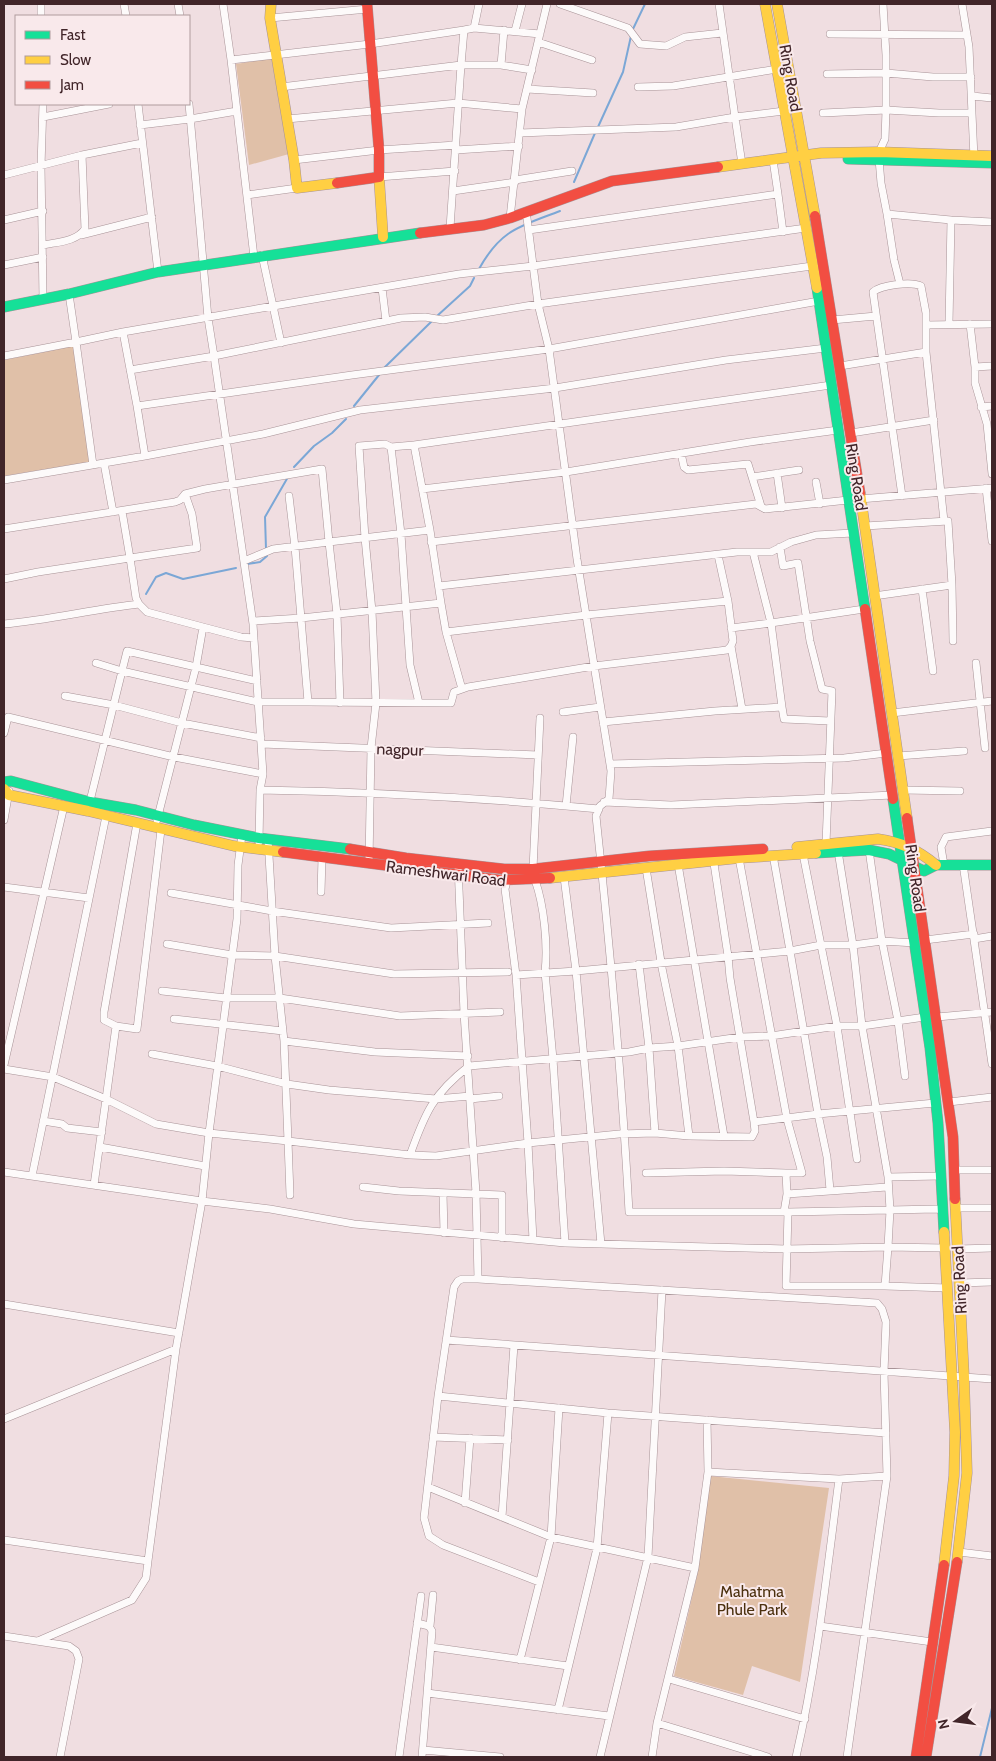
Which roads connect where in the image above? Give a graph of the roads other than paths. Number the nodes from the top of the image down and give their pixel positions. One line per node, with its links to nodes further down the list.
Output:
1 (222, 4): 26 (street)
2 (271, 4): 13 (main road)
3 (479, 4): 14 (street)
4 (522, 4): 17 (street)
5 (547, 4): 19 (street)
6 (560, 4): 18 (street)
7 (719, 4): 18 (street)
8 (765, 4): 30 (main road, Ring Road)
9 (778, 4): 68 (main road, Ring Road)
10 (883, 4): 21 (street)
11 (962, 4): 22 (street)
12 (367, 6): 13 (street); 24 (main road)
13 (270, 18): 25 (main road)
14 (474, 28): 15 (street); 16 (street)
15 (464, 30): 24 (street); 28 (street)
16 (504, 30): 17 (street); 29 (street)
17 (515, 31): 19 (street)
18 (722, 33): 35 (street)
19 (540, 34): 23 (street)
20 (830, 34): 21 (street)
21 (885, 35): 22 (street); 32 (street)
22 (967, 35): 36 (street)
23 (538, 42): 27 (street); 31 (street)
24 (370, 44): 25 (street); 34 (main road)
25 (275, 54): 26 (street); 37 (main road)
26 (231, 60): 51 (street)
27 (592, 60)
28 (461, 65): 29 (street); 34 (street); 43 (street)
29 (501, 65): 31 (street)
30 (777, 69): 35 (street); 52 (main road, Ring Road)
31 (532, 70): 39 (street)
32 (886, 73): 33 (street); 36 (street); 50 (street)
33 (826, 74)
34 (373, 76): 37 (street); 48 (main road)
35 (729, 77): 38 (street); 56 (street)
36 (971, 77): 41 (street)
37 (282, 87): 57 (main road)
38 (638, 87)
39 (527, 90): 40 (street); 49 (street)
40 (593, 93)
41 (972, 96): 42 (street); 53 (street)
42 (992, 98)
43 (458, 103): 48 (street); 49 (street); 63 (street)
44 (43, 105): 55 (street)
45 (105, 105): 55 (street)
46 (138, 105): 59 (street)
47 (189, 105): 58 (street)
48 (375, 109): 57 (street); 64 (main road)
49 (522, 109): 60 (street)
50 (886, 110): 53 (street); 54 (street); 66 (street)
51 (236, 111): 58 (street); 84 (street)
52 (784, 111): 56 (street); 71 (main road, Ring Road)
53 (972, 112): 69 (street)
54 (823, 113)
55 (43, 117): 75 (street)
56 (735, 117): 60 (street); 74 (street)
57 (287, 119): 70 (main road)
58 (190, 120): 59 (street); 105 (street)
59 (140, 125): 61 (street)
60 (520, 133): 62 (street)
61 (142, 143): 65 (street); 88 (street)
62 (519, 146): 63 (street); 80 (street)
63 (456, 148): 64 (street); 76 (street)
64 (378, 150): 70 (street); 79 (main road)
65 (82, 155): 75 (street); 97 (street)
66 (880, 156): 68 (main road); 69 (main road); 86 (street)
67 (992, 156): 69 (main road)
68 (806, 158): 71 (main road); 117 (main road, Ring Road)
69 (974, 159): 73 (main road)
70 (294, 160): 81 (main road)
71 (793, 160): 72 (main road); 94 (main road, Ring Road)
72 (774, 163): 74 (main road); 83 (street); 87 (main road)
73 (992, 163)
74 (742, 164): 87 (main road)
75 (41, 166): 78 (street); 85 (street)
76 (455, 171): 79 (street); 82 (street)
77 (572, 171): 80 (street)
78 (4, 175)
79 (379, 177): 81 (main road); 98 (main road)
80 (515, 181): 82 (street); 89 (street)
81 (297, 188): 84 (street)
82 (453, 190): 93 (street)
83 (778, 194): 95 (street); 96 (street)
84 (247, 195): 101 (street)
85 (43, 211): 90 (street); 99 (street)
86 (888, 214): 91 (street); 107 (street)
87 (526, 215): 89 (main road); 95 (street); 101 (main road)
88 (152, 217): 97 (street); 106 (street)
89 (510, 218): 93 (main road)
90 (4, 220)
91 (952, 220): 92 (street); 119 (street)
92 (992, 222)
93 (450, 228): 98 (main road)
94 (806, 228): 96 (street); 104 (main road, Ring Road)
95 (529, 230): 103 (street)
96 (783, 232): 103 (street)
97 (81, 235): 99 (street)
98 (383, 237): 101 (main road)
99 (43, 245): 100 (street)
100 (43, 257): 102 (street); 110 (street)
101 (260, 258): 105 (main road); 114 (street)
102 (4, 265)
103 (533, 266): 108 (street); 112 (street)
104 (812, 266): 111 (main road, Ring Road); 112 (street)
105 (205, 268): 106 (main road); 109 (main road); 116 (street)
106 (158, 272): 109 (main road)
107 (900, 284): 115 (street); 122 (street)
108 (382, 288): 114 (street); 118 (street)
109 (69, 297): 110 (main road); 124 (street)
110 (43, 299): 113 (main road)
111 (819, 301): 126 (main road, Ring Road); 127 (street)
112 (538, 304): 118 (street); 127 (street)
113 (4, 307)
114 (272, 307): 116 (street); 125 (street)
115 (876, 316): 117 (street); 131 (street)
116 (208, 318): 123 (street); 130 (street)
117 (832, 320): 132 (main road, Ring Road)
118 (386, 321): 125 (street)
119 (949, 324): 120 (street); 122 (street)
120 (970, 324): 121 (street); 134 (street)
121 (992, 324)
122 (926, 325): 128 (street)
123 (123, 332): 124 (street); 135 (street)
124 (76, 342): 129 (street); 153 (street)
125 (281, 343): 130 (street)
126 (826, 348): 136 (main road, Ring Road); 137 (street)
127 (550, 349): 137 (street); 138 (street)
128 (926, 352): 131 (street); 142 (street)
129 (4, 356)
130 (214, 356): 135 (street); 138 (street)
131 (882, 359): 132 (street); 144 (street)
132 (840, 366): 146 (main road, Ring Road)
133 (992, 366): 134 (street)
134 (975, 368): 141 (street)
135 (130, 370): 139 (street)
136 (831, 385): 143 (street); 145 (main road, Ring Road)
137 (554, 388): 143 (street); 147 (street)
138 (221, 394): 139 (street); 147 (street)
139 (137, 406): 151 (street)
140 (992, 406): 141 (street)
141 (981, 407): 157 (street)
142 (934, 420): 144 (street); 164 (street)
143 (559, 424): 148 (street); 155 (street)
144 (892, 426): 146 (street); 167 (street)
145 (838, 430): 150 (street); 169 (main road, Ring Road)
146 (851, 433): 168 (main road, Ring Road)
147 (227, 439): 151 (street); 161 (street)
148 (414, 445): 149 (street); 163 (street)
149 (391, 447): 181 (street); 182 (street)
150 (681, 453): 155 (street); 158 (street)
151 (145, 456): 152 (street)
152 (104, 463): 153 (street); 174 (street)
153 (93, 465): 159 (street)
154 (799, 470): 156 (street)
155 (566, 472): 163 (street); 176 (street)
156 (777, 473): 158 (street); 172 (street)
157 (992, 474)
158 (752, 477): 171 (street)
159 (4, 480)
160 (816, 482): 170 (street)
161 (234, 485): 165 (street); 184 (street); 191 (street)
162 (989, 488): 164 (street); 183 (street)
163 (422, 489): 179 (street)
164 (940, 493): 167 (street); 175 (street)
165 (185, 494): 173 (street); 190 (street)
166 (289, 496): 186 (street)
167 (902, 496): 168 (street)
168 (860, 499): 177 (main road, Ring Road)
169 (848, 500): 170 (street); 180 (main road, Ring Road)
170 (820, 504): 172 (street)
171 (761, 506): 172 (street); 176 (street)
172 (782, 508)
173 (122, 511): 174 (street); 190 (street)
174 (113, 512): 178 (street)
175 (944, 521): 177 (street); 194 (street)
176 (572, 524): 185 (street); 192 (street)
177 (865, 526): 197 (main road, Ring Road)
178 (4, 530)
179 (430, 530): 181 (street); 185 (street)
180 (853, 533): 187 (street); 202 (main road, Ring Road)
181 (401, 534): 182 (street); 201 (street)
182 (364, 538): 184 (street); 203 (street)
183 (992, 541)
184 (330, 542): 186 (street); 204 (street)
185 (431, 542): 195 (street)
186 (295, 547): 191 (street); 206 (street)
187 (780, 547): 188 (street); 207 (street)
188 (753, 552): 189 (street); 209 (street)
189 (718, 555): 192 (street); 198 (street)
190 (130, 558): 193 (street); 200 (street)
191 (244, 561): 208 (street)
192 (579, 570): 195 (street); 205 (street)
193 (4, 579)
194 (952, 585): 196 (street); 215 (street)
195 (439, 586): 199 (street)
196 (922, 590): 197 (street); 222 (street)
197 (874, 596): 239 (main road, Ring Road)
198 (728, 601): 205 (street); 212 (street)
199 (441, 603): 201 (street); 213 (street)
200 (139, 604): 210 (street); 211 (street)
201 (406, 607): 203 (street); 232 (street)
202 (864, 608): 207 (street); 251 (main road, Ring Road)
203 (372, 610): 204 (street); 231 (street)
204 (337, 614): 206 (street); 230 (street)
205 (586, 615): 213 (street); 219 (street)
206 (301, 618): 208 (street); 229 (street)
207 (808, 618): 209 (street); 241 (street)
208 (253, 622): 214 (street)
209 (771, 623): 212 (street); 236 (street)
210 (4, 624)
211 (203, 627): 214 (street); 220 (street)
212 (731, 628): 216 (street)
213 (446, 632): 225 (street)
214 (254, 638): 223 (street)
215 (953, 641)
216 (732, 646): 219 (street); 237 (street)
217 (96, 663): 221 (street)
218 (976, 663): 233 (street)
219 (594, 666): 225 (street); 235 (street)
220 (196, 667): 221 (street); 223 (street); 224 (street)
221 (122, 671): 224 (street); 234 (street)
222 (933, 671)
223 (257, 681): 228 (street)
224 (191, 688): 228 (street); 243 (street)
225 (462, 690): 232 (street)
226 (65, 696): 234 (street, nagpur)
227 (992, 701): 233 (street)
228 (258, 702): 229 (street); 247 (street)
229 (308, 702): 230 (street)
230 (340, 703): 231 (street)
231 (376, 703): 232 (street); 248 (street)
232 (419, 703)
233 (980, 703): 239 (street); 249 (street)
234 (114, 705): 243 (street, nagpur); 246 (street)
235 (600, 707): 238 (street); 242 (street)
236 (782, 708): 237 (street); 241 (street)
237 (742, 709): 242 (street)
238 (564, 712)
239 (892, 713): 253 (main road, Ring Road)
240 (540, 718): 252 (street)
241 (830, 721): 255 (street)
242 (603, 722): 256 (street)
243 (182, 723): 247 (street, nagpur); 254 (street)
244 (4, 733): 246 (street)
245 (573, 737): 270 (street)
246 (105, 741): 254 (street); 269 (street)
247 (261, 741): 248 (street, nagpur); 257 (street)
248 (371, 748): 252 (street, nagpur); 263 (street)
249 (985, 748)
250 (964, 751): 253 (street)
251 (887, 753): 255 (street); 264 (main road, Ring Road)
252 (538, 755): 267 (street)
253 (898, 756): 260 (main road, Ring Road)
254 (174, 757): 257 (street); 273 (street)
255 (828, 758): 256 (street); 265 (street)
256 (610, 764): 266 (street)
257 (263, 774): 259 (street)
258 (7, 781): 262 (street); 269 (main road)
259 (260, 790): 263 (street); 279 (street)
260 (903, 790): 261 (street); 283 (main road, Ring Road)
261 (960, 790)
262 (6, 792): 268 (main road, Rameshwari Road); 274 (street)
263 (369, 794): 267 (street); 287 (street)
264 (893, 796): 265 (street); 280 (main road, Ring Road)
265 (827, 799): 266 (street); 281 (street)
266 (604, 802): 271 (street)
267 (535, 803): 270 (street); 303 (street)
268 (64, 806): 269 (main road, Rameshwari Road); 310 (street)
269 (89, 806): 272 (main road, Rameshwari Road); 273 (main road)
270 (566, 806): 271 (street)
271 (599, 809): 294 (street)
272 (106, 816): 275 (main road, Rameshwari Road); 313 (street)
273 (158, 816): 276 (street); 278 (main road)
274 (4, 820)
275 (137, 823): 276 (main road, Rameshwari Road); 350 (street)
276 (158, 828): 282 (main road, Rameshwari Road); 350 (street)
277 (992, 831): 299 (street)
278 (242, 835): 279 (main road); 282 (street)
279 (263, 839): 284 (street); 287 (main road)
280 (899, 841): 281 (main road); 283 (main road); 293 (main road, Ring Road)
281 (826, 844): 285 (main road)
282 (240, 847): 284 (main road, Rameshwari Road); 314 (street)
283 (912, 848): 299 (main road); 301 (main road, Ring Road)
284 (263, 850): 291 (main road, Rameshwari Road); 315 (street)
285 (802, 850): 288 (main road, Rameshwari Road); 289 (main road, Rameshwari Road); 290 (main road); 323 (street)
286 (869, 850): 288 (main road, Rameshwari Road); 293 (main road, Rameshwari Road); 320 (street)
287 (370, 851): 295 (street); 296 (main road)
288 (838, 851): 324 (street)
289 (773, 855): 292 (main road, Rameshwari Road); 325 (street)
290 (712, 856): 292 (main road, Rameshwari Road); 294 (main road); 297 (main road, Rameshwari Road); 329 (street)
291 (322, 858): 295 (main road, Rameshwari Road); 311 (street)
292 (739, 858): 327 (street)
293 (901, 859): 301 (main road, Rameshwari Road); 321 (main road, Ring Road)
294 (600, 861): 303 (main road); 304 (street)
295 (369, 863): 305 (main road, Rameshwari Road)
296 (458, 864): 303 (main road); 305 (street)
297 (678, 864): 302 (main road, Rameshwari Road); 330 (street)
298 (963, 864): 299 (main road); 300 (main road); 319 (street)
299 (940, 865): 301 (main road)
300 (992, 865)
301 (914, 866): 321 (main road, Ring Road)
302 (646, 868): 304 (main road, Rameshwari Road); 331 (street)
303 (533, 869)
304 (600, 873): 306 (main road, Rameshwari Road); 333 (street)
305 (459, 874): 308 (main road, Rameshwari Road); 317 (street)
306 (564, 877): 307 (main road, Rameshwari Road); 334 (street)
307 (535, 880): 308 (main road, Rameshwari Road); 336 (street)
308 (507, 881): 338 (street)
309 (4, 887): 310 (street)
310 (44, 892): 313 (street); 370 (street)
311 (321, 892)
312 (171, 893): 314 (street)
313 (89, 898): 372 (street)
314 (237, 905): 315 (street); 326 (street)
315 (272, 911): 317 (street); 328 (street)
316 (488, 922): 317 (street)
317 (461, 925): 337 (street)
318 (992, 936): 319 (street)
319 (974, 937): 321 (street); 343 (street)
320 (882, 941): 321 (street); 324 (street); 348 (street)
321 (920, 942): 345 (main road, Ring Road); 346 (main road, Ring Road)
322 (167, 944): 326 (street)
323 (821, 945): 324 (street); 325 (street); 351 (street)
324 (853, 945): 352 (street)
325 (790, 951): 327 (street); 354 (street)
326 (232, 955): 328 (street); 340 (street)
327 (756, 955): 329 (street); 355 (street)
328 (275, 956): 337 (street); 341 (street)
329 (728, 956): 330 (street); 356 (street)
330 (695, 959): 331 (street); 358 (street)
331 (661, 963): 332 (street); 359 (street)
332 (640, 964): 333 (street); 360 (street)
333 (611, 967): 334 (street); 361 (street)
334 (576, 971): 336 (street); 364 (street)
335 (508, 972): 337 (street)
336 (545, 972): 338 (street); 365 (street)
337 (463, 973): 344 (street)
338 (516, 974): 366 (street)
339 (162, 991): 340 (street)
340 (226, 998): 341 (street); 349 (street)
341 (280, 998): 344 (street); 353 (street)
342 (500, 1012): 344 (street)
343 (989, 1012): 346 (street); 367 (street)
344 (464, 1013): 363 (street)
345 (925, 1017): 348 (street); 380 (main road, Ring Road)
346 (937, 1017): 379 (main road, Ring Road)
347 (174, 1019): 349 (street)
348 (898, 1020): 352 (street); 371 (street)
349 (223, 1024): 353 (street); 368 (street)
350 (116, 1026): 377 (street)
351 (837, 1026): 352 (street); 354 (street); 382 (street)
352 (862, 1026): 381 (street)
353 (283, 1031): 357 (street)
354 (805, 1031): 355 (street); 383 (street)
355 (771, 1036): 356 (street); 384 (street)
356 (740, 1037): 358 (street); 386 (street)
357 (284, 1041): 363 (street); 373 (street)
358 (709, 1041): 359 (street); 392 (street)
359 (678, 1046): 360 (street); 391 (street)
360 (649, 1048): 361 (street); 389 (street)
361 (618, 1053): 364 (street); 390 (street)
362 (152, 1054): 368 (street)
363 (468, 1056): 369 (street)
364 (583, 1056): 365 (street); 393 (street)
365 (553, 1059): 366 (street); 394 (street)
366 (523, 1061): 369 (street); 396 (street)
367 (992, 1064)
368 (218, 1066): 373 (street); 388 (street)
369 (469, 1066): 376 (street); 378 (street)
370 (4, 1067): 372 (street)
371 (905, 1076)
372 (53, 1077): 377 (street); 385 (street)
373 (287, 1084): 378 (street); 395 (street)
374 (499, 1096): 376 (street)
375 (992, 1097): 379 (street)
376 (470, 1098): 378 (street); 398 (street)
377 (106, 1099): 387 (street); 388 (street)
378 (436, 1099): 399 (street)
379 (949, 1102): 402 (main road, Ring Road)
380 (936, 1103): 381 (street); 409 (main road, Ring Road)
381 (877, 1109): 382 (street); 408 (street)
382 (849, 1111): 383 (street); 400 (street)
383 (818, 1114): 384 (street); 413 (street)
384 (787, 1119): 386 (street); 406 (street)
385 (43, 1121): 387 (street); 407 (street)
386 (754, 1122): 392 (street)
387 (102, 1132): 397 (street)
388 (209, 1133): 395 (street); 401 (street)
389 (655, 1133): 390 (street); 391 (street)
390 (625, 1134): 393 (street); 423 (street)
391 (689, 1136): 392 (street)
392 (724, 1136)
393 (591, 1137): 394 (street); 429 (street)
394 (559, 1140): 396 (street); 428 (street)
395 (288, 1141): 399 (street); 417 (street)
396 (528, 1143): 398 (street); 427 (street)
397 (100, 1146): 401 (street); 410 (street)
398 (474, 1151): 399 (street); 415 (street)
399 (410, 1156)
400 (857, 1159)
401 (205, 1166): 418 (street)
402 (953, 1170): 403 (street); 419 (main road, Ring Road)
403 (992, 1170)
404 (4, 1172): 407 (street)
405 (646, 1173): 406 (street)
406 (786, 1173): 416 (street)
407 (32, 1176): 410 (street)
408 (888, 1176): 409 (street); 412 (street)
409 (941, 1176): 422 (main road, Ring Road)
410 (94, 1185): 418 (street)
411 (363, 1187): 414 (street)
412 (888, 1187): 413 (street); 421 (street)
413 (830, 1190): 416 (street)
414 (443, 1193): 415 (street); 424 (street)
415 (476, 1193): 425 (street); 426 (street)
416 (787, 1194): 423 (street)
417 (290, 1195)
418 (202, 1201): 424 (street); 444 (street)
419 (955, 1208): 420 (street); 434 (main road, Ring Road)
420 (992, 1208)
421 (890, 1210): 422 (street); 423 (street); 430 (street)
422 (943, 1210): 431 (main road, Ring Road)
423 (786, 1212): 433 (street)
424 (444, 1232): 425 (street)
425 (477, 1236): 426 (street); 435 (street)
426 (502, 1238): 427 (street)
427 (533, 1240): 428 (street)
428 (566, 1243): 429 (street)
429 (600, 1244): 433 (street)
430 (888, 1247): 431 (street); 433 (street); 439 (street)
431 (945, 1248): 440 (main road, Ring Road)
432 (992, 1248): 434 (street)
433 (786, 1249): 438 (street)
434 (958, 1249): 437 (main road, Ring Road)
435 (478, 1279): 441 (street); 445 (street)
436 (992, 1282): 437 (street)
437 (959, 1283): 451 (main road, Ring Road)
438 (786, 1286): 439 (street); 442 (street)
439 (885, 1286): 440 (street)
440 (948, 1288): 450 (main road, Ring Road)
441 (662, 1290): 442 (street); 448 (street)
442 (786, 1298): 449 (street)
443 (4, 1304): 444 (street)
444 (179, 1332): 447 (street)
445 (446, 1340): 446 (street); 453 (street)
446 (514, 1345): 448 (street); 454 (street)
447 (176, 1349): 458 (street); 476 (street)
448 (658, 1356): 449 (street); 457 (street)
449 (884, 1372): 450 (street); 460 (street)
450 (953, 1377): 451 (street); 487 (main road, Ring Road)
451 (964, 1377): 452 (street); 473 (main road, Ring Road)
452 (992, 1379)
453 (438, 1396): 454 (street); 461 (street)
454 (511, 1403): 455 (street); 463 (street)
455 (559, 1408): 456 (street); 470 (street)
456 (608, 1413): 457 (street); 472 (street)
457 (656, 1416): 459 (street); 475 (street)
458 (4, 1419)
459 (707, 1420): 460 (street); 464 (street)
460 (886, 1433): 465 (street)
461 (434, 1437): 462 (street); 467 (street)
462 (470, 1438): 463 (street); 468 (street)
463 (508, 1440): 469 (street)
464 (708, 1472): 466 (street); 477 (street)
465 (887, 1476): 466 (street); 484 (street)
466 (838, 1479): 483 (street)
467 (428, 1487): 468 (street); 478 (street)
468 (465, 1503): 469 (street)
469 (502, 1517): 470 (street)
470 (551, 1536): 472 (street); 478 (street)
471 (4, 1540): 476 (street)
472 (597, 1548): 475 (street); 490 (street)
473 (959, 1552): 474 (street); 507 (main road, Ring Road)
474 (992, 1556)
475 (648, 1557): 477 (street); 494 (street)
476 (148, 1561): 486 (street)
477 (695, 1568): 491 (street)
478 (539, 1582): 489 (street)
479 (433, 1595): 482 (street)
480 (420, 1596): 481 (street)
481 (417, 1624): 482 (street); 499 (street)
482 (430, 1626): 488 (street)
483 (820, 1626): 484 (street); 495 (street)
484 (865, 1633): 487 (street); 505 (street)
485 (4, 1636): 486 (street)
486 (38, 1642): 498 (street)
487 (932, 1642): 506 (main road, Ring Road)
488 (431, 1647): 489 (street); 492 (street)
489 (520, 1660): 490 (street)
490 (568, 1666): 493 (street)
491 (669, 1679): 495 (street); 496 (street)
492 (427, 1693): 493 (street); 497 (street)
493 (558, 1710): 494 (street)
494 (609, 1716): 501 (street)
495 (805, 1719): 504 (street)
496 (657, 1723): 502 (street); 503 (street)
497 (422, 1754): 500 (street)
498 (60, 1757)
499 (399, 1757)
500 (500, 1757)
501 (600, 1757)
502 (652, 1757)
503 (768, 1757)
504 (796, 1757)
505 (847, 1757)
506 (916, 1757)
507 (926, 1757)

